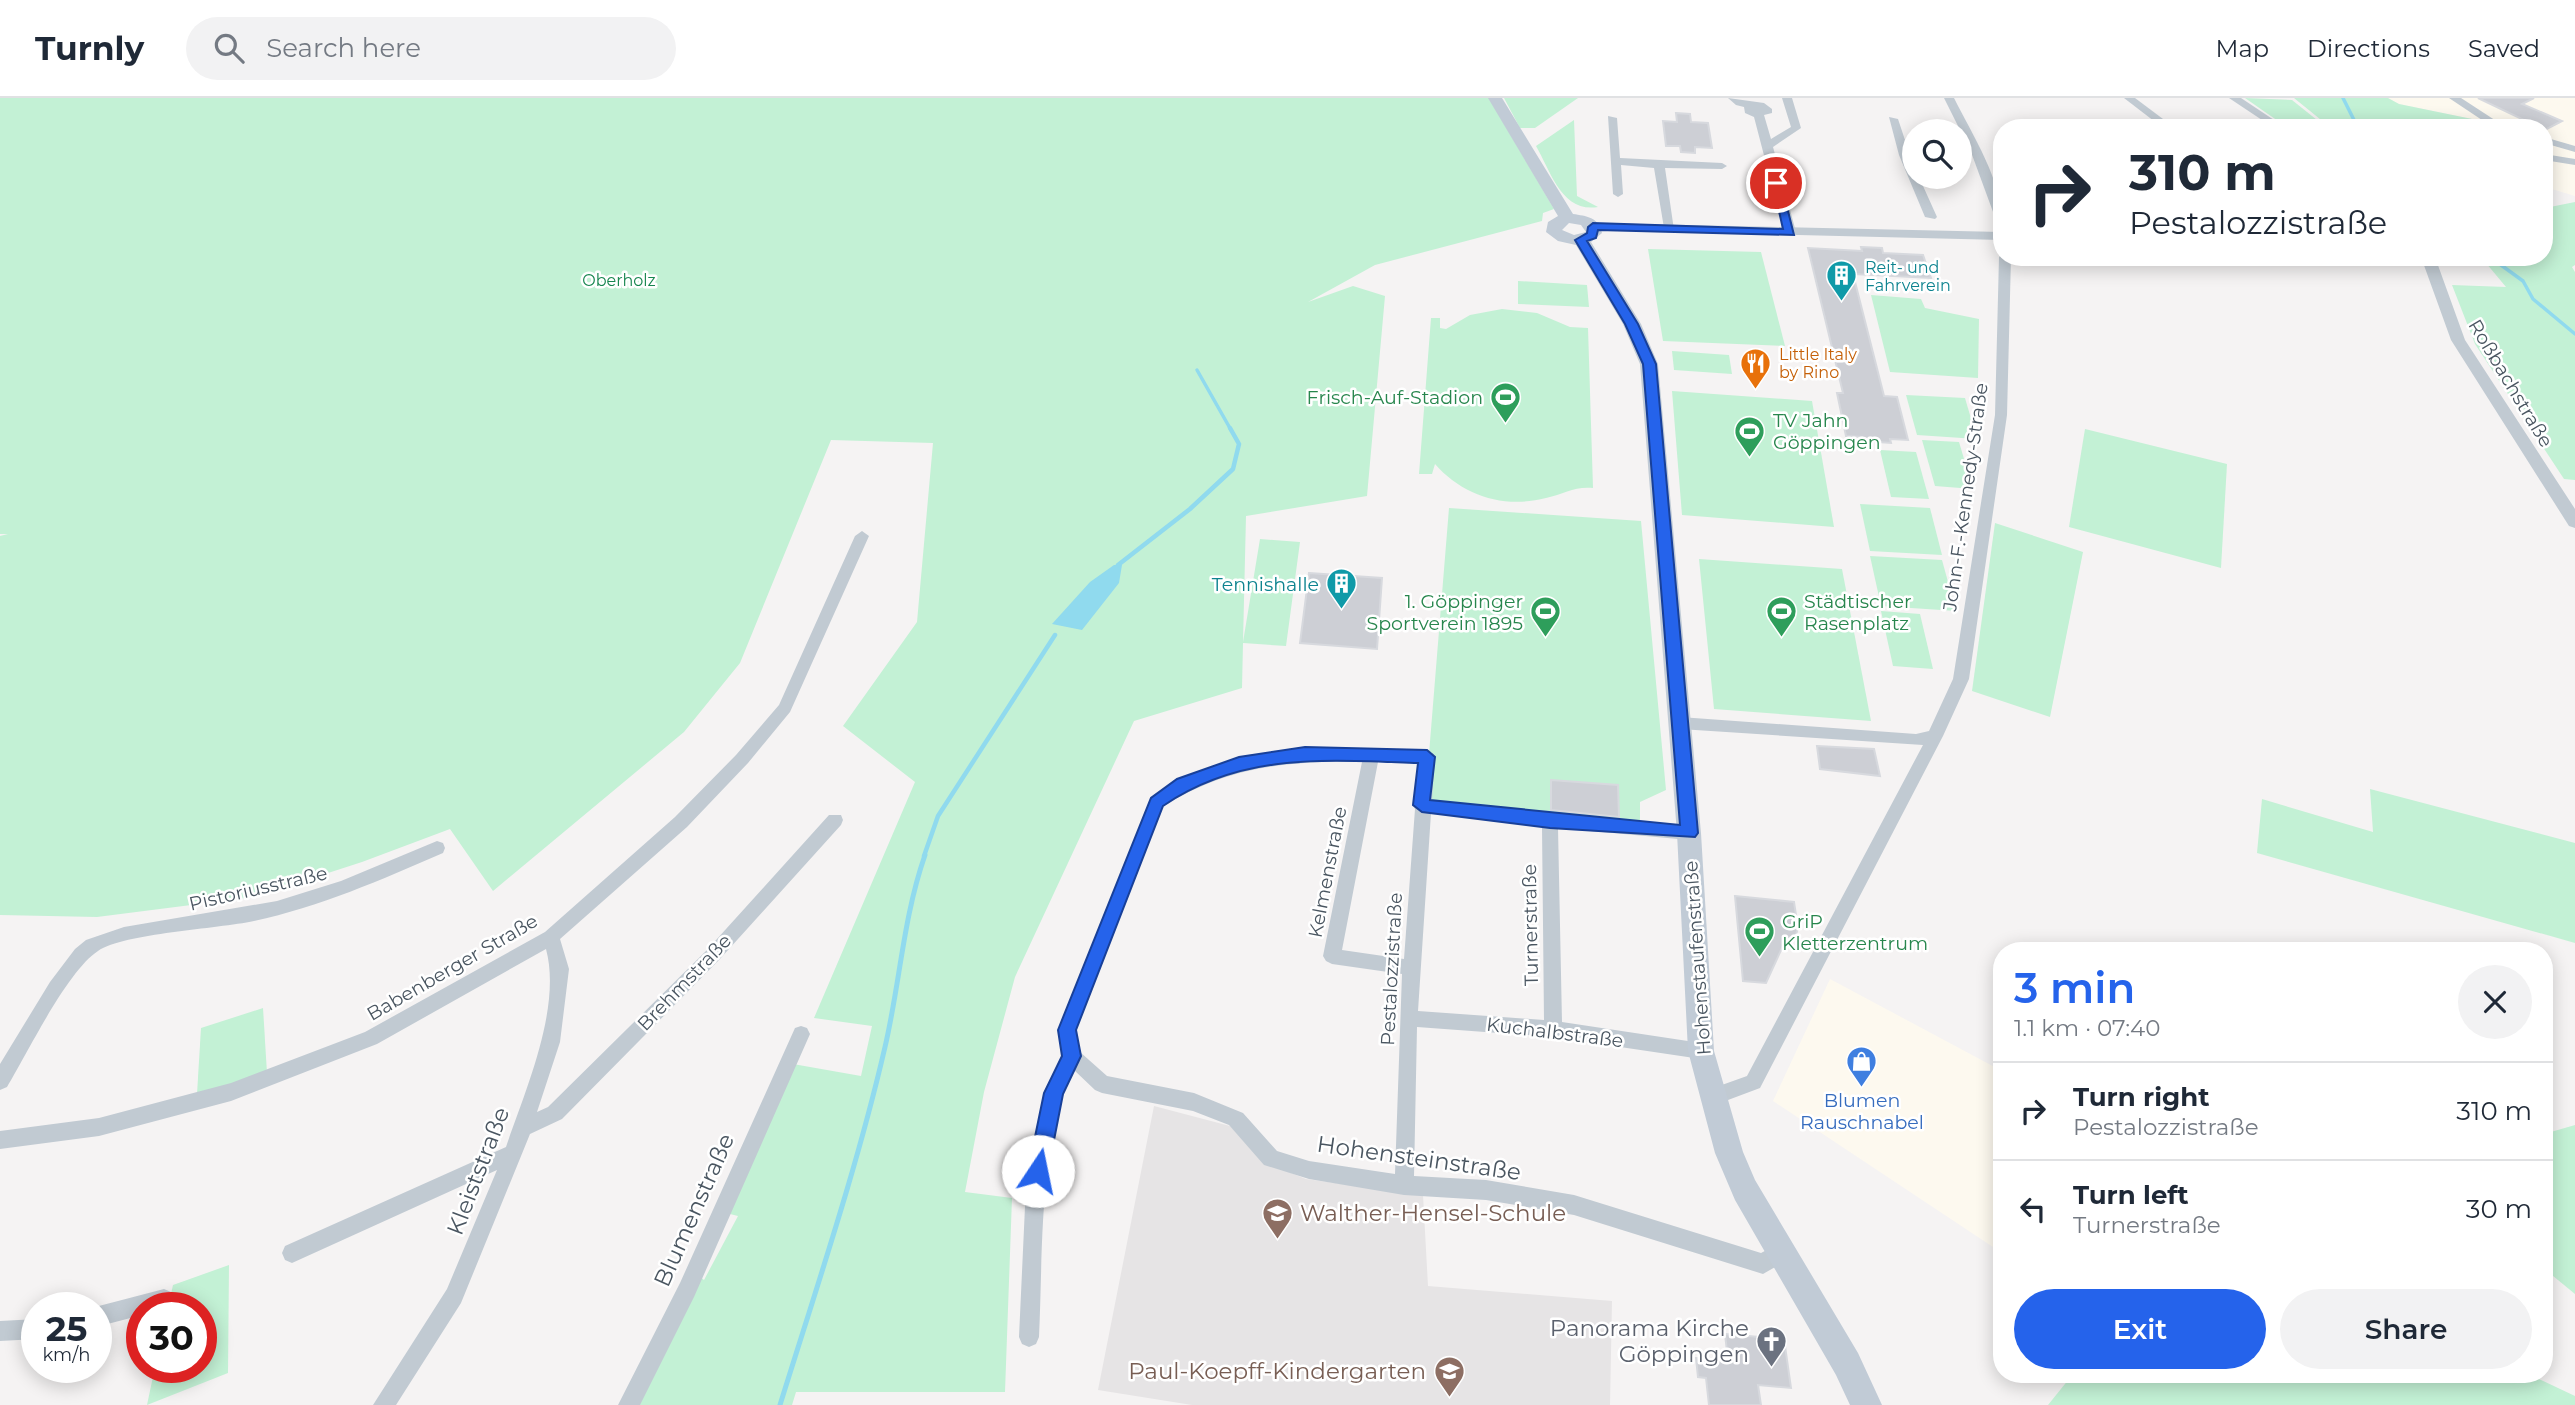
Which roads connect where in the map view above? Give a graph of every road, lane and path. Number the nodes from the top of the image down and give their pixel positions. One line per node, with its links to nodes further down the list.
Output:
1 (1494, 98): 29 (main road)
2 (1733, 98): 18 (street)
3 (1787, 98): 18 (street)
4 (1949, 98): 10 (street)
5 (2129, 98): 11 (street)
6 (2234, 98): 12 (street)
7 (2454, 98): 13 (street)
8 (1612, 118): 21 (street)
9 (1894, 119): 14 (street)
10 (1956, 119)
11 (2158, 119)
12 (2267, 119)
13 (2488, 119)
14 (1899, 140): 26 (street)
15 (2575, 140): 17 (street)
16 (2553, 141): 17 (street)
17 (2558, 142): 19 (street)
18 (1766, 147): 28 (street)
19 (2575, 149)
20 (1972, 158): 25 (street)
21 (1617, 161): 22 (street); 24 (street)
22 (1659, 165): 23 (street); 27 (street)
23 (1722, 166)
24 (1618, 194)
25 (1993, 201)
26 (1931, 218)
27 (1670, 228): 28 (street); 29 (street)
28 (1790, 232): 30 (street)
29 (1587, 233): 35 (main road, Hohenstaufenstraße)
30 (1993, 236)
31 (2005, 266): 36 (street, John-F.-Kennedy-Straße)
32 (2431, 266): 33 (street, Roßbachstraße)
33 (2575, 522)
34 (862, 536): 43 (street, Babenberger Straße)
35 (1680, 723): 36 (street); 41 (main road, Hohenstaufenstraße)
36 (1935, 736): 51 (street, John-F.-Kennedy-Straße)
37 (1371, 757): 38 (street, Pestalozzistraße); 44 (street, Kelmenstraße); 49 (street)
38 (1422, 805): 40 (street); 44 (street, Pestalozzistraße)
39 (835, 820): 52 (street, Brehmstraße)
40 (1550, 821): 41 (street); 46 (street, Turnerstraße)
41 (1689, 833): 48 (main road, Hohenstaufenstraße)
42 (437, 848): 50 (street, Pistoriusstraße)
43 (551, 937): 52 (street, Kleiststraße); 53 (street, Babenberger Straße)
44 (1413, 968): 45 (street, Pestalozzistraße)
45 (1408, 1018): 46 (street, Kuchalbstraße); 55 (street, Pestalozzistraße)
46 (1553, 1029): 48 (street, Kuchalbstraße)
47 (801, 1034): 62 (street, Blumenstraße)
48 (1701, 1051): 51 (main road, Hohenstaufenstraße)
49 (1072, 1056): 55 (street, Hohensteinstraße); 60 (street)
50 (1, 1078)
51 (1712, 1097): 56 (main road, Hohenstaufenstraße)
52 (521, 1129): 54 (street, Kleiststraße)
53 (0, 1140)
54 (514, 1153): 57 (street); 61 (street, Kleiststraße)
55 (1404, 1185): 56 (street, Hohensteinstraße)
56 (1782, 1252): 63 (main road, Hohenstaufenstraße)
57 (292, 1253)
58 (21, 1330): 59 (street)
59 (0, 1331)
60 (1029, 1337)
61 (384, 1405)
62 (629, 1405)
63 (1866, 1405)

